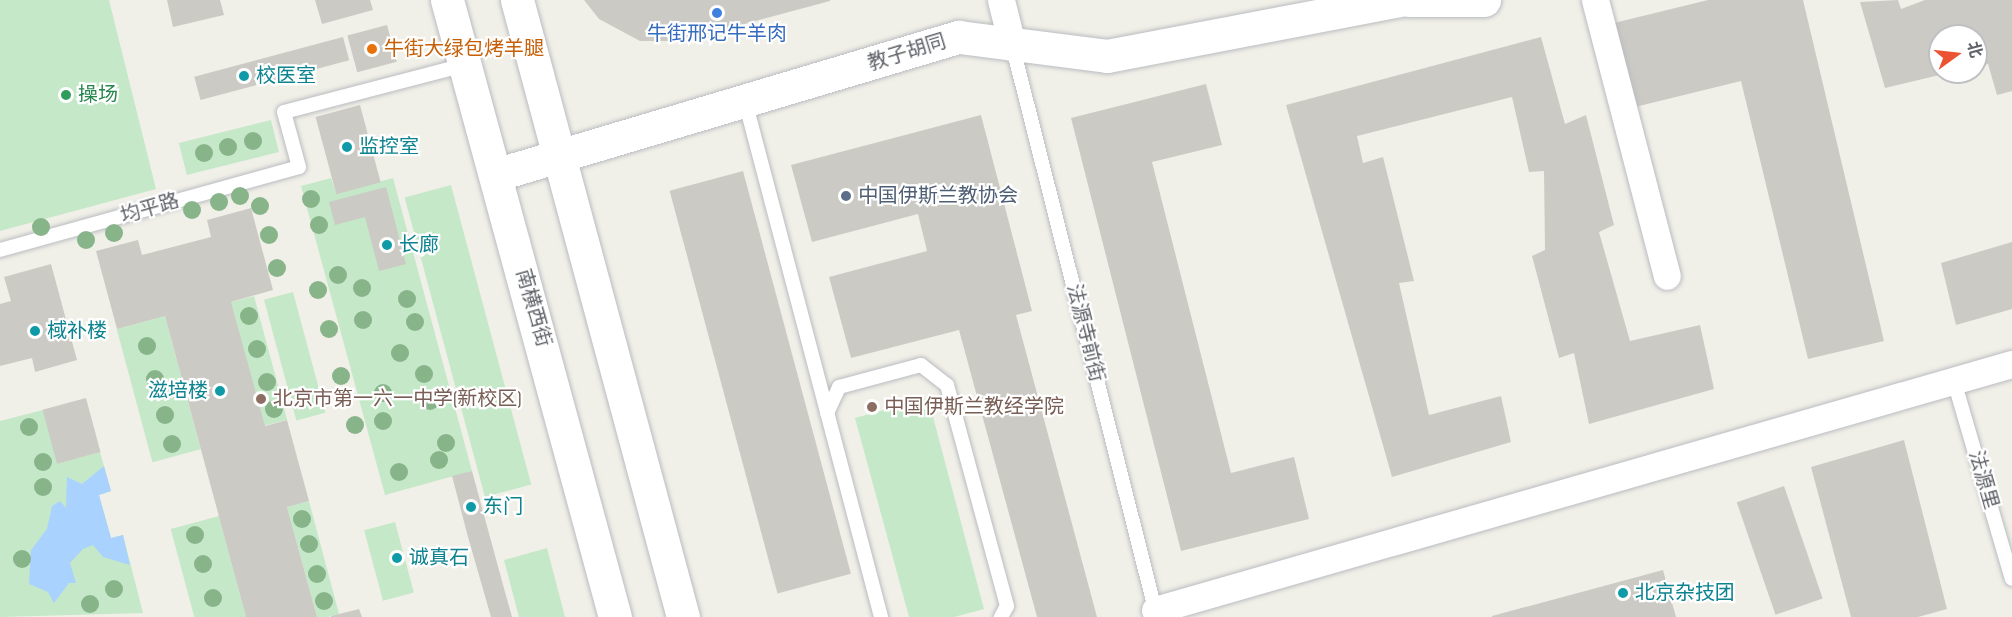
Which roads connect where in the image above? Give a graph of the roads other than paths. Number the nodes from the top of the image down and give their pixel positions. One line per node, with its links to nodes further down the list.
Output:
1 (447, 0): 9 (main road, 南横西街)
2 (517, 0): 11 (main road)
3 (1001, 0): 8 (street)
4 (1400, 0): 8 (main road, 教子胡同)
5 (1409, 0): 6 (main road)
6 (1484, 0)
7 (1595, 0): 14 (street)
8 (1013, 48): 10 (main road, 教子胡同); 19 (lane, 法源寺前街)
9 (465, 65): 12 (main road, 南横西街); 13 (lane, 均平路)
10 (745, 101): 11 (main road, 教子胡同); 17 (lane)
11 (560, 157): 12 (main road, 教子胡同); 21 (main road)
12 (495, 175): 20 (main road, 南横西街)
13 (0, 250)
14 (1667, 276)
15 (2012, 364): 16 (street)
16 (1954, 381): 18 (lane, 法源里); 19 (street)
17 (827, 413): 22 (lane); 23 (lane)
18 (2012, 579)
19 (1156, 614)
20 (615, 617)
21 (683, 617)
22 (881, 617)
23 (1001, 617)

